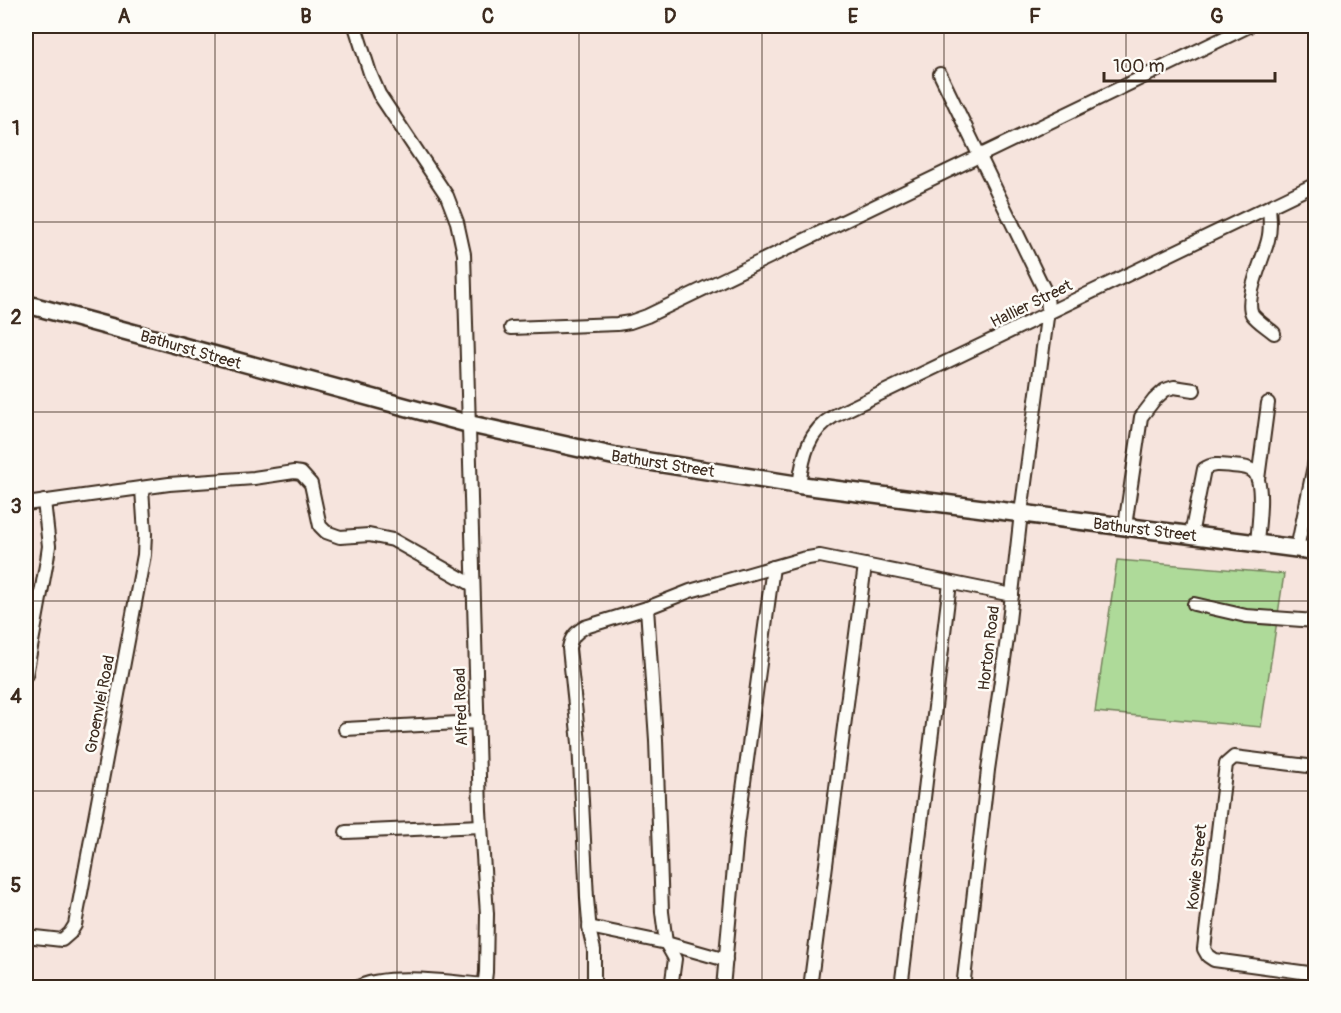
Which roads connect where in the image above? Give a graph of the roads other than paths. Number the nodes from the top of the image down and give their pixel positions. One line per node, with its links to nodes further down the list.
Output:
1 (356, 26): 15 (street, Alfred Road)
2 (1214, 26): 4 (street)
3 (1249, 26): 4 (street)
4 (1217, 40): 6 (street)
5 (940, 74): 6 (street, Horton Road)
6 (980, 154): 10 (street, Horton Road); 11 (street)
7 (1316, 184): 8 (street, Hallier Street)
8 (1269, 207): 10 (street, Hallier Street); 12 (street)
9 (26, 303): 15 (main road, Bathurst Street)
10 (1048, 313): 18 (street, Hallier Street); 22 (street, Horton Road)
11 (511, 328)
12 (1274, 333)
13 (1194, 390): 23 (street)
14 (1268, 403): 17 (street)
15 (469, 424): 18 (main road, Bathurst Street); 31 (street, Alfred Road)
16 (1316, 456): 26 (street)
17 (1258, 479): 24 (street); 25 (street)
18 (799, 485): 22 (main road, Bathurst Street)
19 (142, 489): 20 (street); 31 (street); 43 (street, Groenvlei Road)
20 (44, 501): 21 (street); 36 (street)
21 (26, 504)
22 (1021, 513): 23 (main road, Bathurst Street); 32 (street, Horton Road)
23 (1125, 526): 24 (main road, Bathurst Street)
24 (1191, 535): 25 (main road, Bathurst Street)
25 (1257, 543): 26 (main road, Bathurst Street)
26 (1297, 549): 27 (main road, Bathurst Street)
27 (1316, 551)
28 (865, 565): 29 (street); 30 (street); 52 (street)
29 (773, 567): 34 (street); 45 (street)
30 (950, 583): 32 (street); 53 (street)
31 (473, 585): 37 (street, Alfred Road)
32 (1011, 595): 54 (street, Horton Road)
33 (1194, 604): 35 (street)
34 (647, 608): 42 (street); 44 (street)
35 (1316, 621)
36 (26, 675)
37 (477, 722): 38 (street); 40 (street, Alfred Road)
38 (345, 729)
39 (1316, 767): 46 (street, Kowie Street)
40 (480, 826): 41 (street); 47 (street, Alfred Road)
41 (346, 832)
42 (589, 927): 44 (street); 49 (street)
43 (26, 936)
44 (666, 943): 45 (street); 50 (street)
45 (726, 960): 51 (street)
46 (1316, 974)
47 (484, 986): 48 (street)
48 (356, 987)
49 (594, 987)
50 (671, 987)
51 (723, 987)
52 (810, 987)
53 (901, 987)
54 (963, 987)

